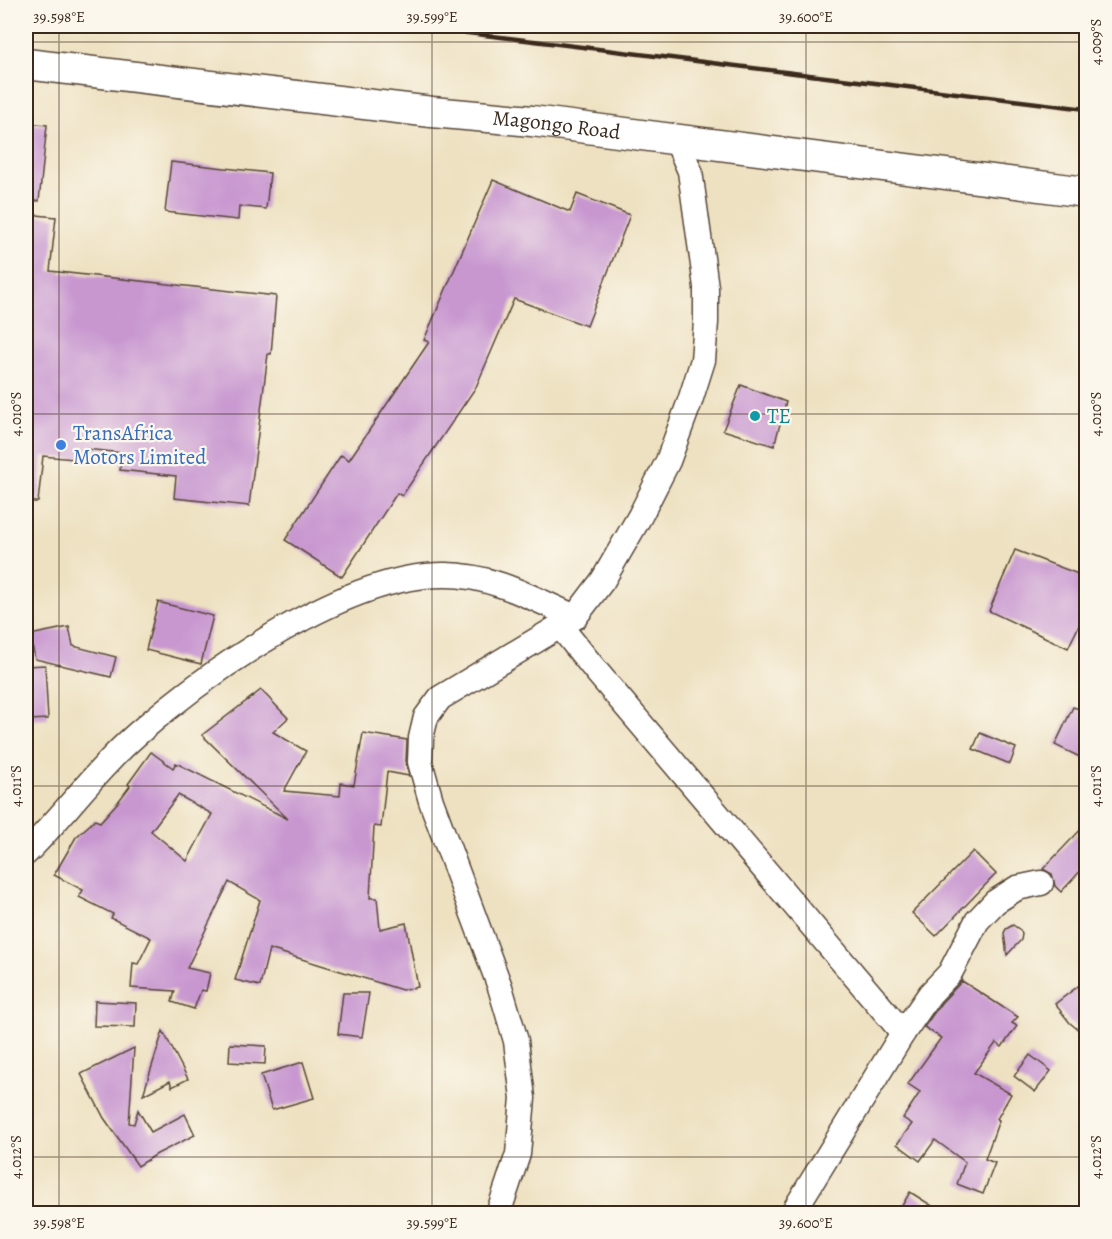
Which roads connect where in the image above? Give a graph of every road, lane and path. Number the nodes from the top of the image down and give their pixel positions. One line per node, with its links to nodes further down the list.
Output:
1 (26, 64): 2 (street, Magongo Road)
2 (676, 140): 3 (street, Magongo Road); 4 (street)
3 (1086, 192)
4 (567, 621): 5 (street); 7 (street); 8 (street)
5 (26, 854)
6 (1041, 883): 7 (street)
7 (903, 1033): 9 (street)
8 (498, 1214)
9 (792, 1214)

